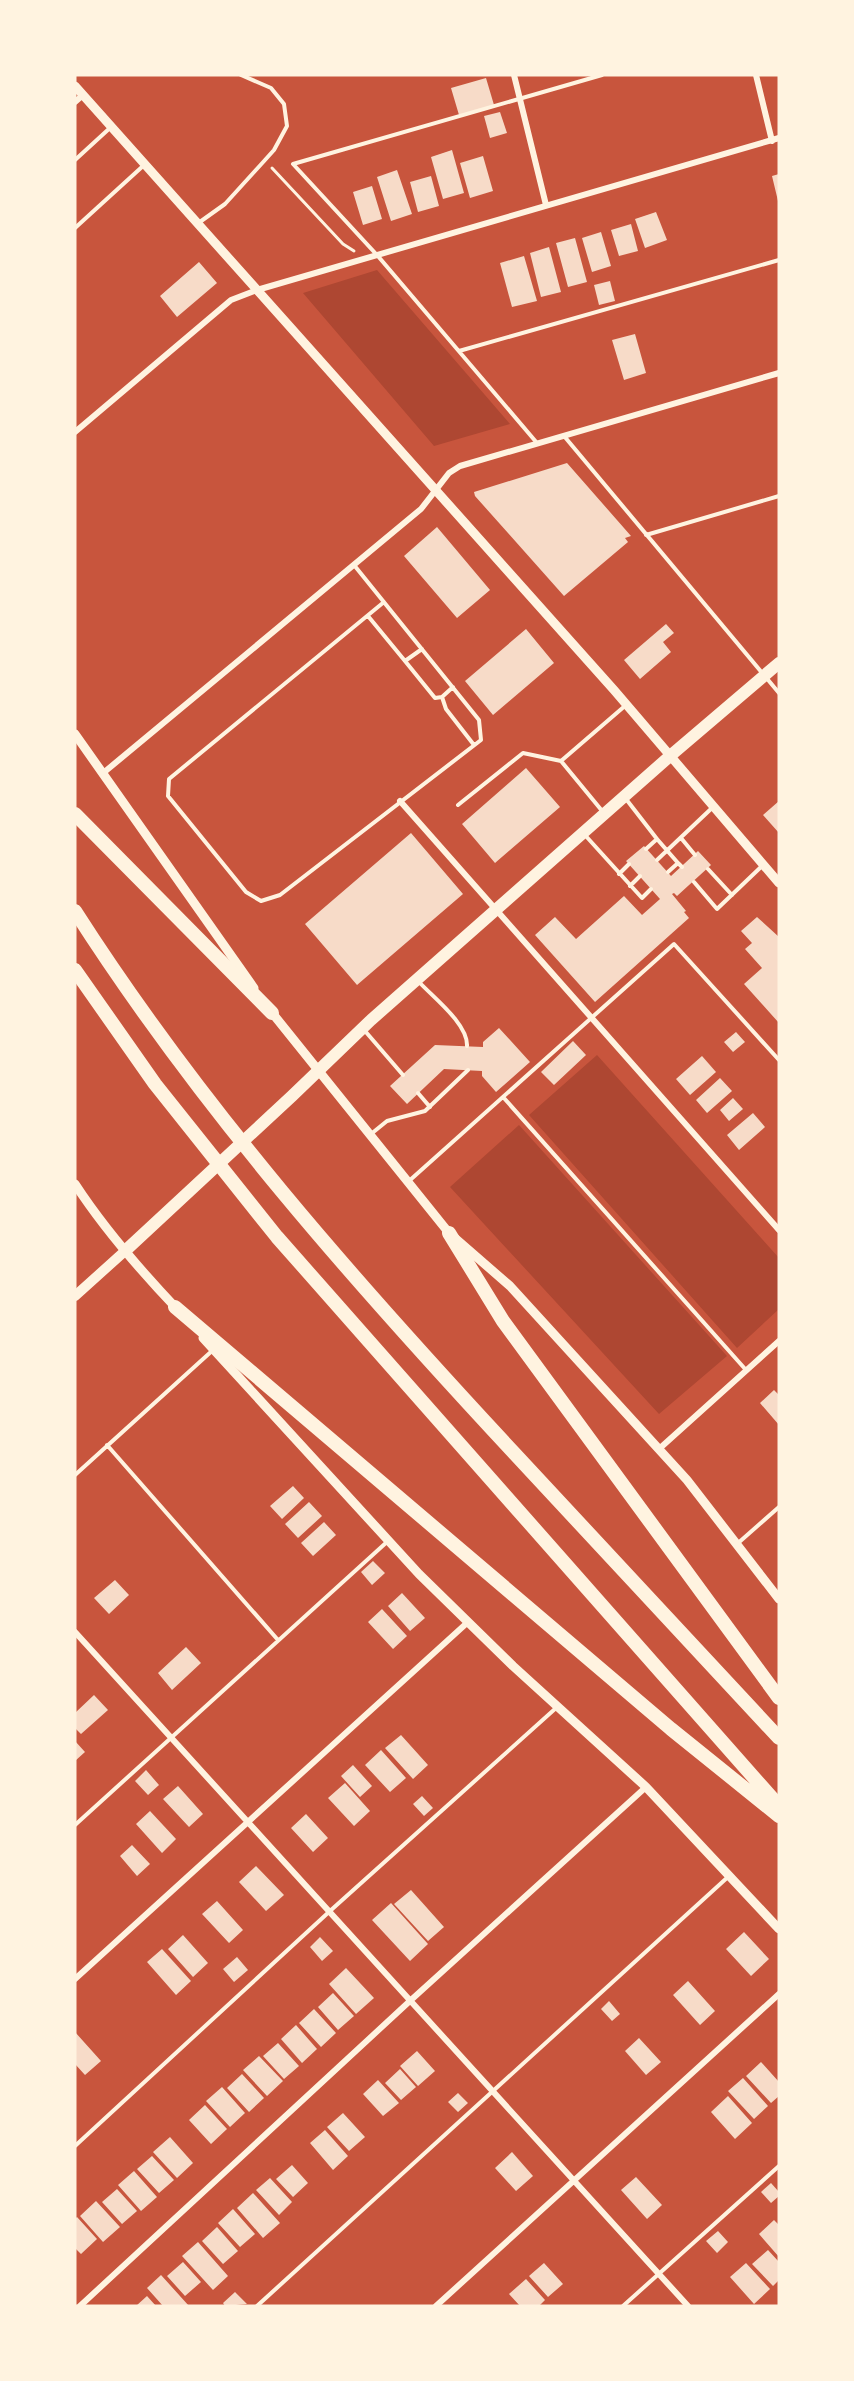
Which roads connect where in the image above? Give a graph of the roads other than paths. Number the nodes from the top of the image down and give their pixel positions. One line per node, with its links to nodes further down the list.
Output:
1 (242, 75): 14 (lane)
2 (514, 75): 7 (street)
3 (602, 75): 7 (lane)
4 (756, 75): 10 (street)
5 (75, 86): 6 (street)
6 (83, 95): 8 (street); 9 (street)
7 (520, 99): 13 (street); 16 (lane)
8 (75, 102)
9 (111, 127): 11 (lane); 12 (street)
10 (775, 140): 13 (street)
11 (75, 160)
12 (145, 164): 14 (street); 15 (lane)
13 (546, 205): 16 (street)
14 (198, 224): 18 (street)
15 (75, 228)
16 (377, 255): 18 (street); 19 (lane)
17 (779, 260): 19 (lane)
18 (256, 290): 21 (street); 24 (street)
19 (459, 351): 23 (lane)
20 (779, 373): 22 (street)
21 (75, 432)
22 (564, 435): 23 (street); 26 (lane)
23 (537, 444): 24 (street)
24 (436, 490): 27 (street); 37 (street)
25 (779, 496): 26 (lane)
26 (646, 535): 33 (lane)
27 (354, 565): 28 (lane); 42 (street)
28 (384, 603): 29 (lane); 30 (lane)
29 (368, 616): 31 (lane); 44 (lane)
30 (422, 649): 31 (lane); 34 (lane)
31 (405, 662): 36 (lane)
32 (779, 663): 33 (main road)
33 (764, 675): 35 (lane); 40 (main road)
34 (453, 687): 36 (lane); 39 (lane)
35 (779, 693)
36 (442, 697): 39 (lane)
37 (626, 704): 40 (street); 41 (lane)
38 (75, 734): 42 (street)
39 (474, 745): 44 (lane)
40 (670, 756): 43 (main road); 46 (street)
41 (561, 761): 45 (lane); 48 (lane)
42 (102, 774): 71 (street)
43 (624, 797): 48 (main road); 51 (lane)
44 (400, 801): 67 (street)
45 (458, 805)
46 (714, 807): 50 (lane); 57 (street)
47 (75, 814): 71 (highway)
48 (605, 814): 49 (main road)
49 (584, 834): 60 (lane); 67 (main road)
50 (681, 838): 53 (lane); 54 (lane)
51 (657, 839): 52 (lane); 53 (lane)
52 (646, 849)
53 (667, 851): 55 (lane); 59 (lane)
54 (695, 855)
55 (657, 861)
56 (629, 864): 60 (lane)
57 (763, 865): 63 (street); 66 (lane)
58 (708, 869): 66 (lane)
59 (668, 872)
60 (619, 874): 64 (lane)
61 (640, 876): 64 (lane)
62 (693, 882): 66 (lane)
63 (779, 883)
64 (630, 886): 65 (lane)
65 (651, 889)
66 (732, 895)
67 (496, 910): 70 (main road); 72 (street)
68 (75, 911): 106 (highway)
69 (75, 970): 108 (highway)
70 (416, 980): 73 (main road); 74 (lane)
71 (272, 1013): 77 (street)
72 (592, 1019): 75 (lane); 80 (lane); 85 (street)
73 (362, 1028): 77 (main road); 78 (lane)
74 (468, 1046)
75 (779, 1060)
76 (468, 1070): 81 (lane)
77 (319, 1071): 82 (street); 87 (main road)
78 (402, 1075)
79 (418, 1093): 81 (lane)
80 (503, 1097): 83 (lane); 92 (lane)
81 (430, 1107): 82 (lane)
82 (370, 1135): 83 (street)
83 (408, 1181): 86 (street)
84 (75, 1184): 87 (street)
85 (779, 1230)
86 (449, 1233): 94 (street); 103 (highway)
87 (125, 1251): 88 (main road); 89 (street)
88 (75, 1296)
89 (175, 1307): 91 (street); 109 (highway)
90 (779, 1341): 92 (street)
91 (213, 1349): 93 (lane); 97 (street)
92 (746, 1370): 94 (street)
93 (108, 1445): 95 (lane); 102 (lane)
94 (658, 1449): 98 (street)
95 (75, 1475)
96 (779, 1507): 98 (lane)
97 (388, 1541): 100 (street); 102 (lane)
98 (736, 1545): 99 (street)
99 (779, 1599)
100 (468, 1622): 104 (street); 110 (street)
101 (75, 1632): 105 (street)
102 (278, 1640): 105 (lane)
103 (779, 1698)
104 (558, 1707): 107 (street); 113 (lane)
105 (171, 1737): 110 (street); 111 (lane)
106 (779, 1738)
107 (646, 1787): 112 (street); 117 (street)
108 (779, 1806)
109 (779, 1816)
110 (248, 1821): 113 (street); 115 (street)
111 (75, 1824)
112 (730, 1875): 114 (street); 118 (lane)
113 (330, 1911): 117 (street); 119 (lane)
114 (779, 1929)
115 (75, 1979)
116 (779, 1994): 121 (street)
117 (411, 2000): 118 (street); 123 (street)
118 (493, 2090): 121 (street); 124 (lane)
119 (75, 2146)
120 (779, 2166): 122 (lane)
121 (574, 2181): 122 (street); 125 (street)
122 (658, 2274): 126 (lane); 127 (street)
123 (80, 2306)
124 (257, 2306)
125 (436, 2306)
126 (623, 2306)
127 (688, 2306)

